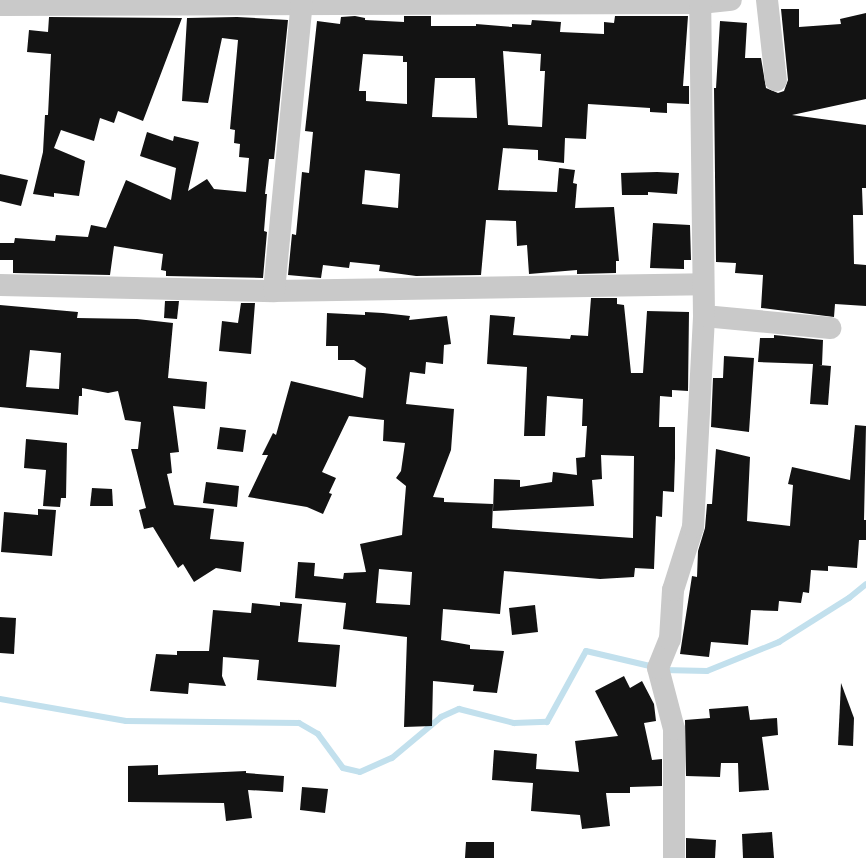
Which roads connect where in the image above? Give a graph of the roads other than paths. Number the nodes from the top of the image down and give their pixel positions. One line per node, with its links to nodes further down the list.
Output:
1 (731, 0): 3 (street)
2 (767, 0): 6 (street)
3 (700, 1): 4 (street); 7 (street)
4 (302, 3): 5 (street); 9 (street)
5 (0, 5)
6 (776, 82)
7 (704, 284): 9 (street); 10 (street)
8 (0, 285): 9 (street)
9 (274, 291)
10 (704, 316): 11 (street); 12 (street)
11 (830, 328)
12 (674, 858)

